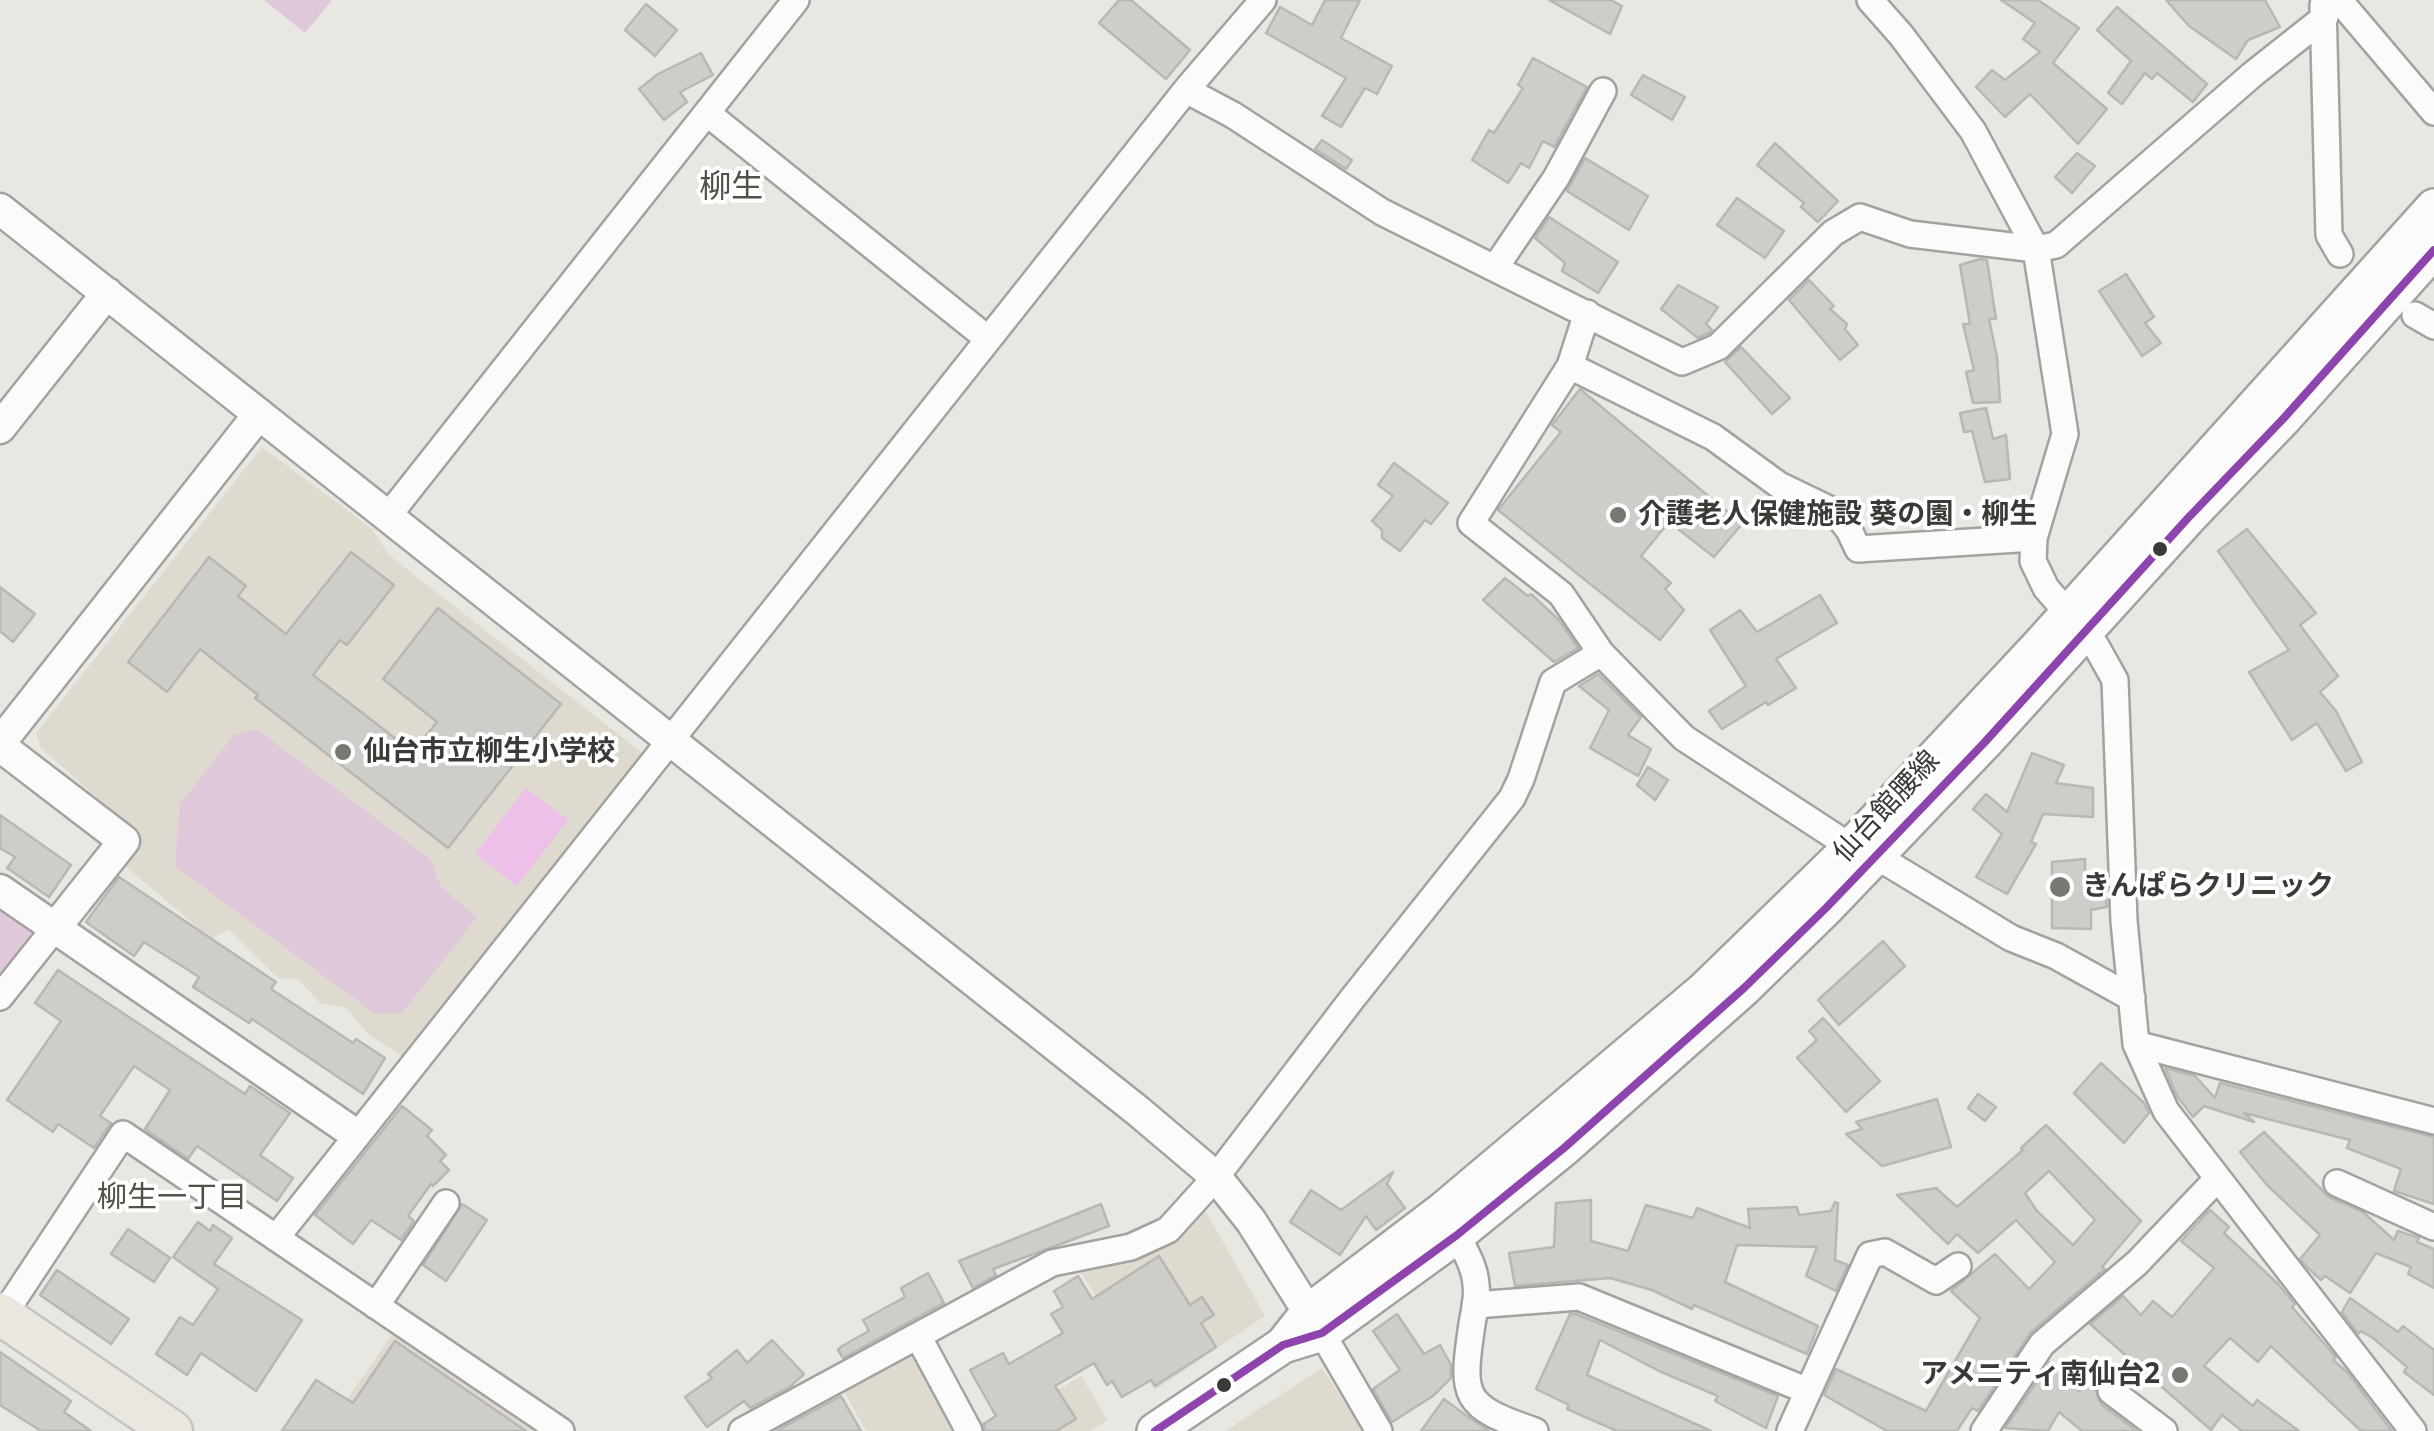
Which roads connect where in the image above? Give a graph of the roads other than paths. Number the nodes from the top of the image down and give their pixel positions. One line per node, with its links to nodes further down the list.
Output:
1 (796, 0): 8 (street)
2 (1263, 0): 5 (street)
3 (1870, 0): 11 (street)
4 (2329, 6): 7 (street); 11 (street); 13 (street)
5 (1186, 90): 14 (street); 17 (street)
6 (1603, 91): 14 (street)
7 (2434, 112)
8 (707, 113): 17 (street); 21 (street)
9 (2434, 207): 23 (main road, 仙台館腰線)
10 (0, 209): 15 (street)
11 (2036, 249): 16 (street); 22 (street)
12 (2434, 250): 23 (main road, 仙台館腰線)
13 (2340, 254)
14 (1495, 268): 16 (street)
15 (107, 293): 19 (street); 20 (street)
16 (1587, 313): 18 (street)
17 (988, 339): 25 (street)
18 (1570, 366): 22 (street); 24 (street)
19 (258, 414): 21 (street); 26 (street)
20 (0, 428)
21 (388, 516): 25 (street)
22 (2034, 538): 23 (street)
23 (2076, 622): 27 (main road, 仙台館腰線); 31 (street)
24 (1601, 653): 27 (street); 35 (street)
25 (670, 741): 34 (street); 35 (street)
26 (0, 744): 29 (street)
27 (1864, 852): 31 (street); 40 (main road, 仙台館腰線); 46 (main road, 仙台館腰線)
28 (0, 890): 29 (street)
29 (55, 928): 30 (street); 34 (street)
30 (0, 997)
31 (2132, 998): 32 (street)
32 (2136, 1044): 33 (street); 36 (street)
33 (2434, 1121)
34 (355, 1134): 41 (street)
35 (1216, 1177): 46 (street); 47 (street)
36 (2217, 1179): 58 (street); 60 (street)
37 (2337, 1182): 39 (street)
38 (446, 1203): 43 (street)
39 (2434, 1227)
40 (1457, 1235): 44 (street); 46 (main road, 仙台館腰線)
41 (276, 1238): 43 (street); 45 (street)
42 (1958, 1266): 48 (street)
43 (376, 1306): 51 (street)
44 (1475, 1306): 48 (street); 56 (street)
45 (1, 1317): 50 (main road)
46 (1315, 1323): 54 (main road, 仙台館腰線); 55 (street)
47 (918, 1336): 52 (street); 53 (street)
48 (1808, 1391): 57 (street)
49 (2111, 1391): 59 (street)
50 (172, 1431)
51 (560, 1431)
52 (742, 1431)
53 (970, 1431)
54 (1155, 1431)
55 (1379, 1431)
56 (1535, 1431)
57 (1790, 1431)
58 (1984, 1431)
59 (2164, 1431)
60 (2413, 1431)

